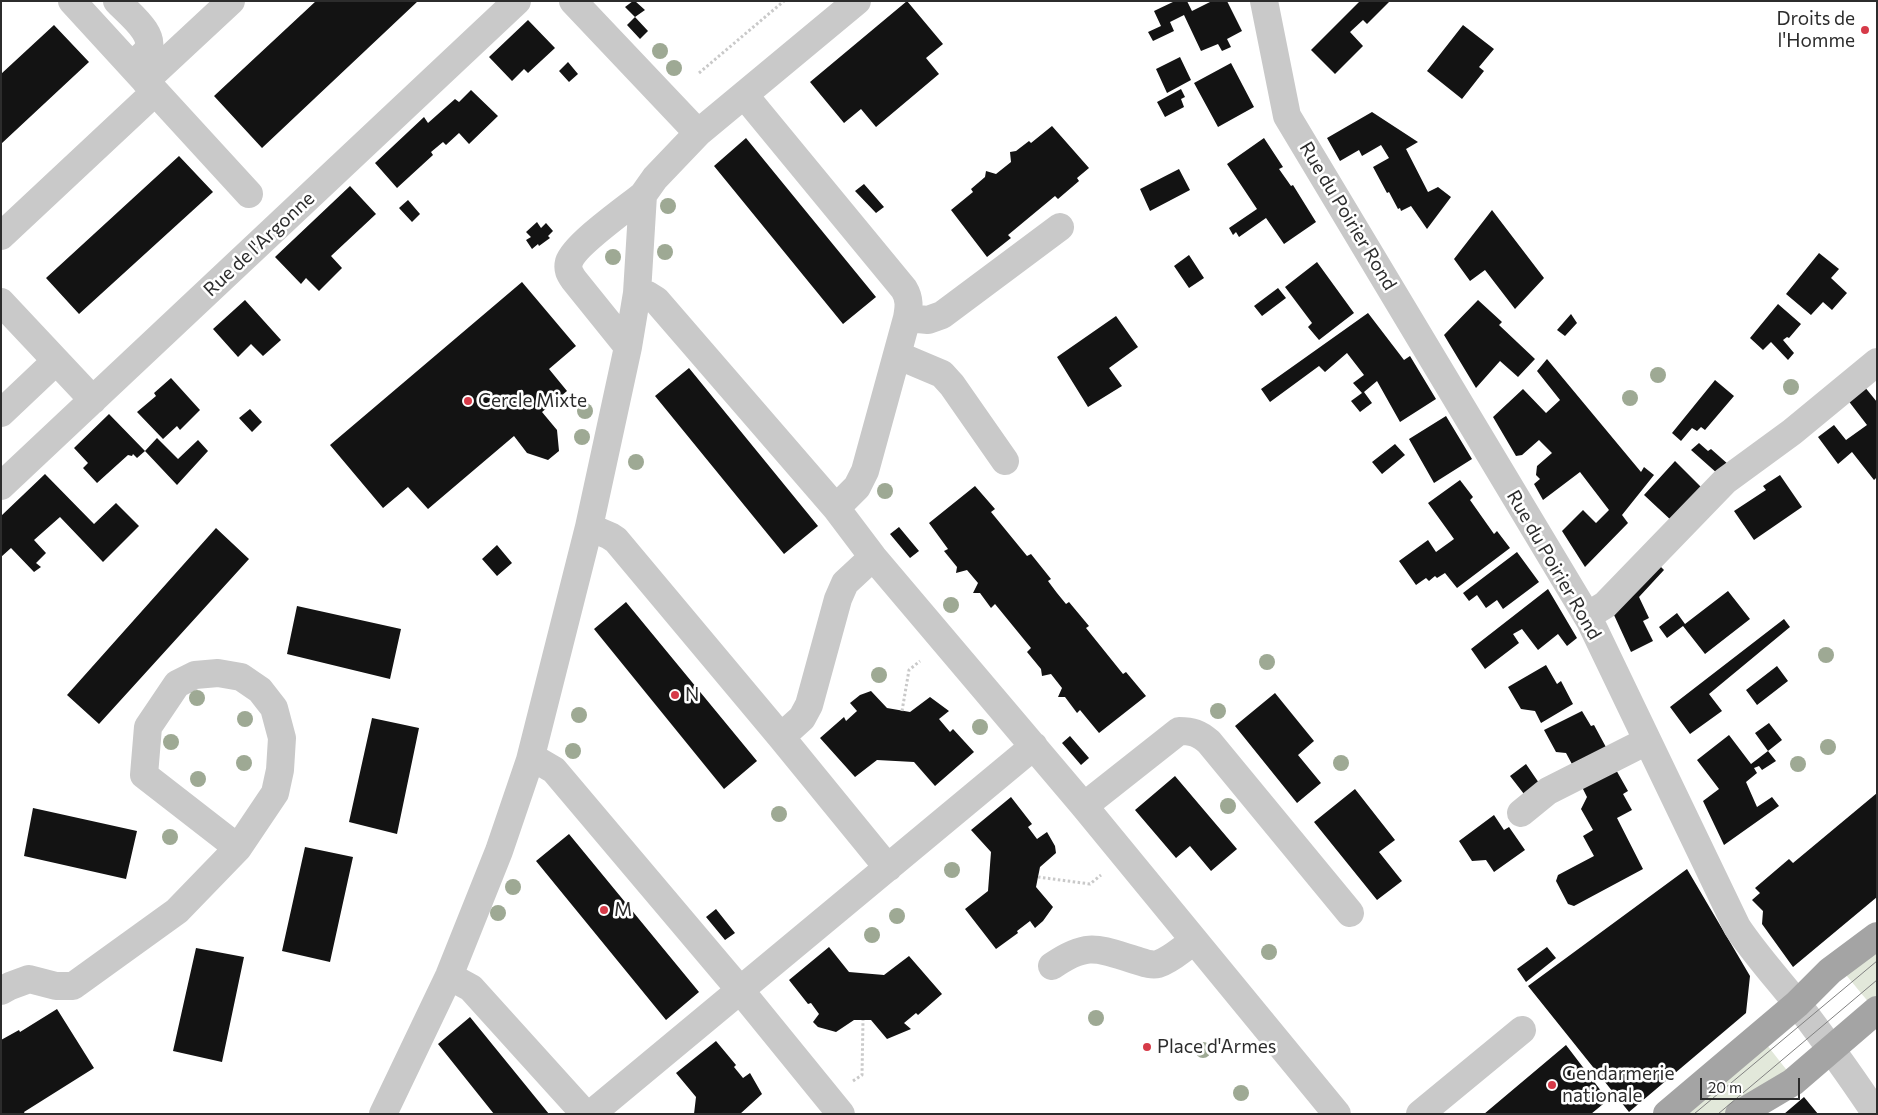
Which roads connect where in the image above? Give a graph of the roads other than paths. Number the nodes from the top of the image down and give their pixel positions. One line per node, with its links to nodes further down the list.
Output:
1 (72, 1): 8 (street)
2 (117, 1): 8 (street)
3 (232, 1): 8 (street)
4 (517, 1): 22 (street, Rue de l'Argonne)
5 (573, 1): 10 (street)
6 (857, 1): 9 (street)
7 (1264, 1): 29 (street, Rue du Poirier Rond)
8 (144, 80): 11 (street); 14 (street)
9 (745, 96): 10 (street); 17 (street)
10 (698, 133): 12 (street)
11 (249, 194)
12 (643, 195): 15 (street); 18 (street)
13 (1060, 227): 17 (street)
14 (1, 236)
15 (637, 293): 18 (street); 26 (street)
16 (1, 302): 20 (street)
17 (907, 318): 19 (street)
18 (628, 347): 27 (street)
19 (897, 355): 24 (street); 26 (street)
20 (56, 361): 22 (street); 23 (street)
21 (1877, 362): 29 (street)
22 (93, 400): 25 (street, Rue de l'Argonne)
23 (1, 413)
24 (1005, 460)
25 (1, 486)
26 (836, 508): 28 (street)
27 (589, 527): 30 (street); 33 (street)
28 (873, 557): 30 (street); 32 (street)
29 (1587, 616): 31 (street, Rue du Poirier Rond)
30 (781, 737): 37 (street)
31 (1647, 741): 35 (street); 45 (street, Rue du Poirier Rond)
32 (1034, 746): 34 (street); 37 (street)
33 (530, 760): 42 (street); 43 (street)
34 (1084, 806): 38 (street); 40 (street)
35 (1521, 812)
36 (238, 848): 36 (street); 44 (street)
37 (888, 868): 43 (street)
38 (1350, 913)
39 (1877, 936): 45 (main road)
40 (1194, 940): 41 (street); 53 (street)
41 (1052, 966)
42 (449, 976): 49 (street); 50 (street)
43 (740, 990): 51 (street); 52 (street)
44 (1, 991)
45 (1797, 1004): 48 (street, Rue du Poirier Rond); 55 (main road)
46 (1877, 1010): 48 (main road)
47 (1522, 1030): 54 (street)
48 (1832, 1050): 56 (main road); 57 (street, Rue du Poirier Rond)
49 (383, 1114)
50 (585, 1114)
51 (591, 1114)
52 (841, 1114)
53 (1337, 1114)
54 (1420, 1114)
55 (1667, 1114)
56 (1739, 1114)
57 (1876, 1114)

